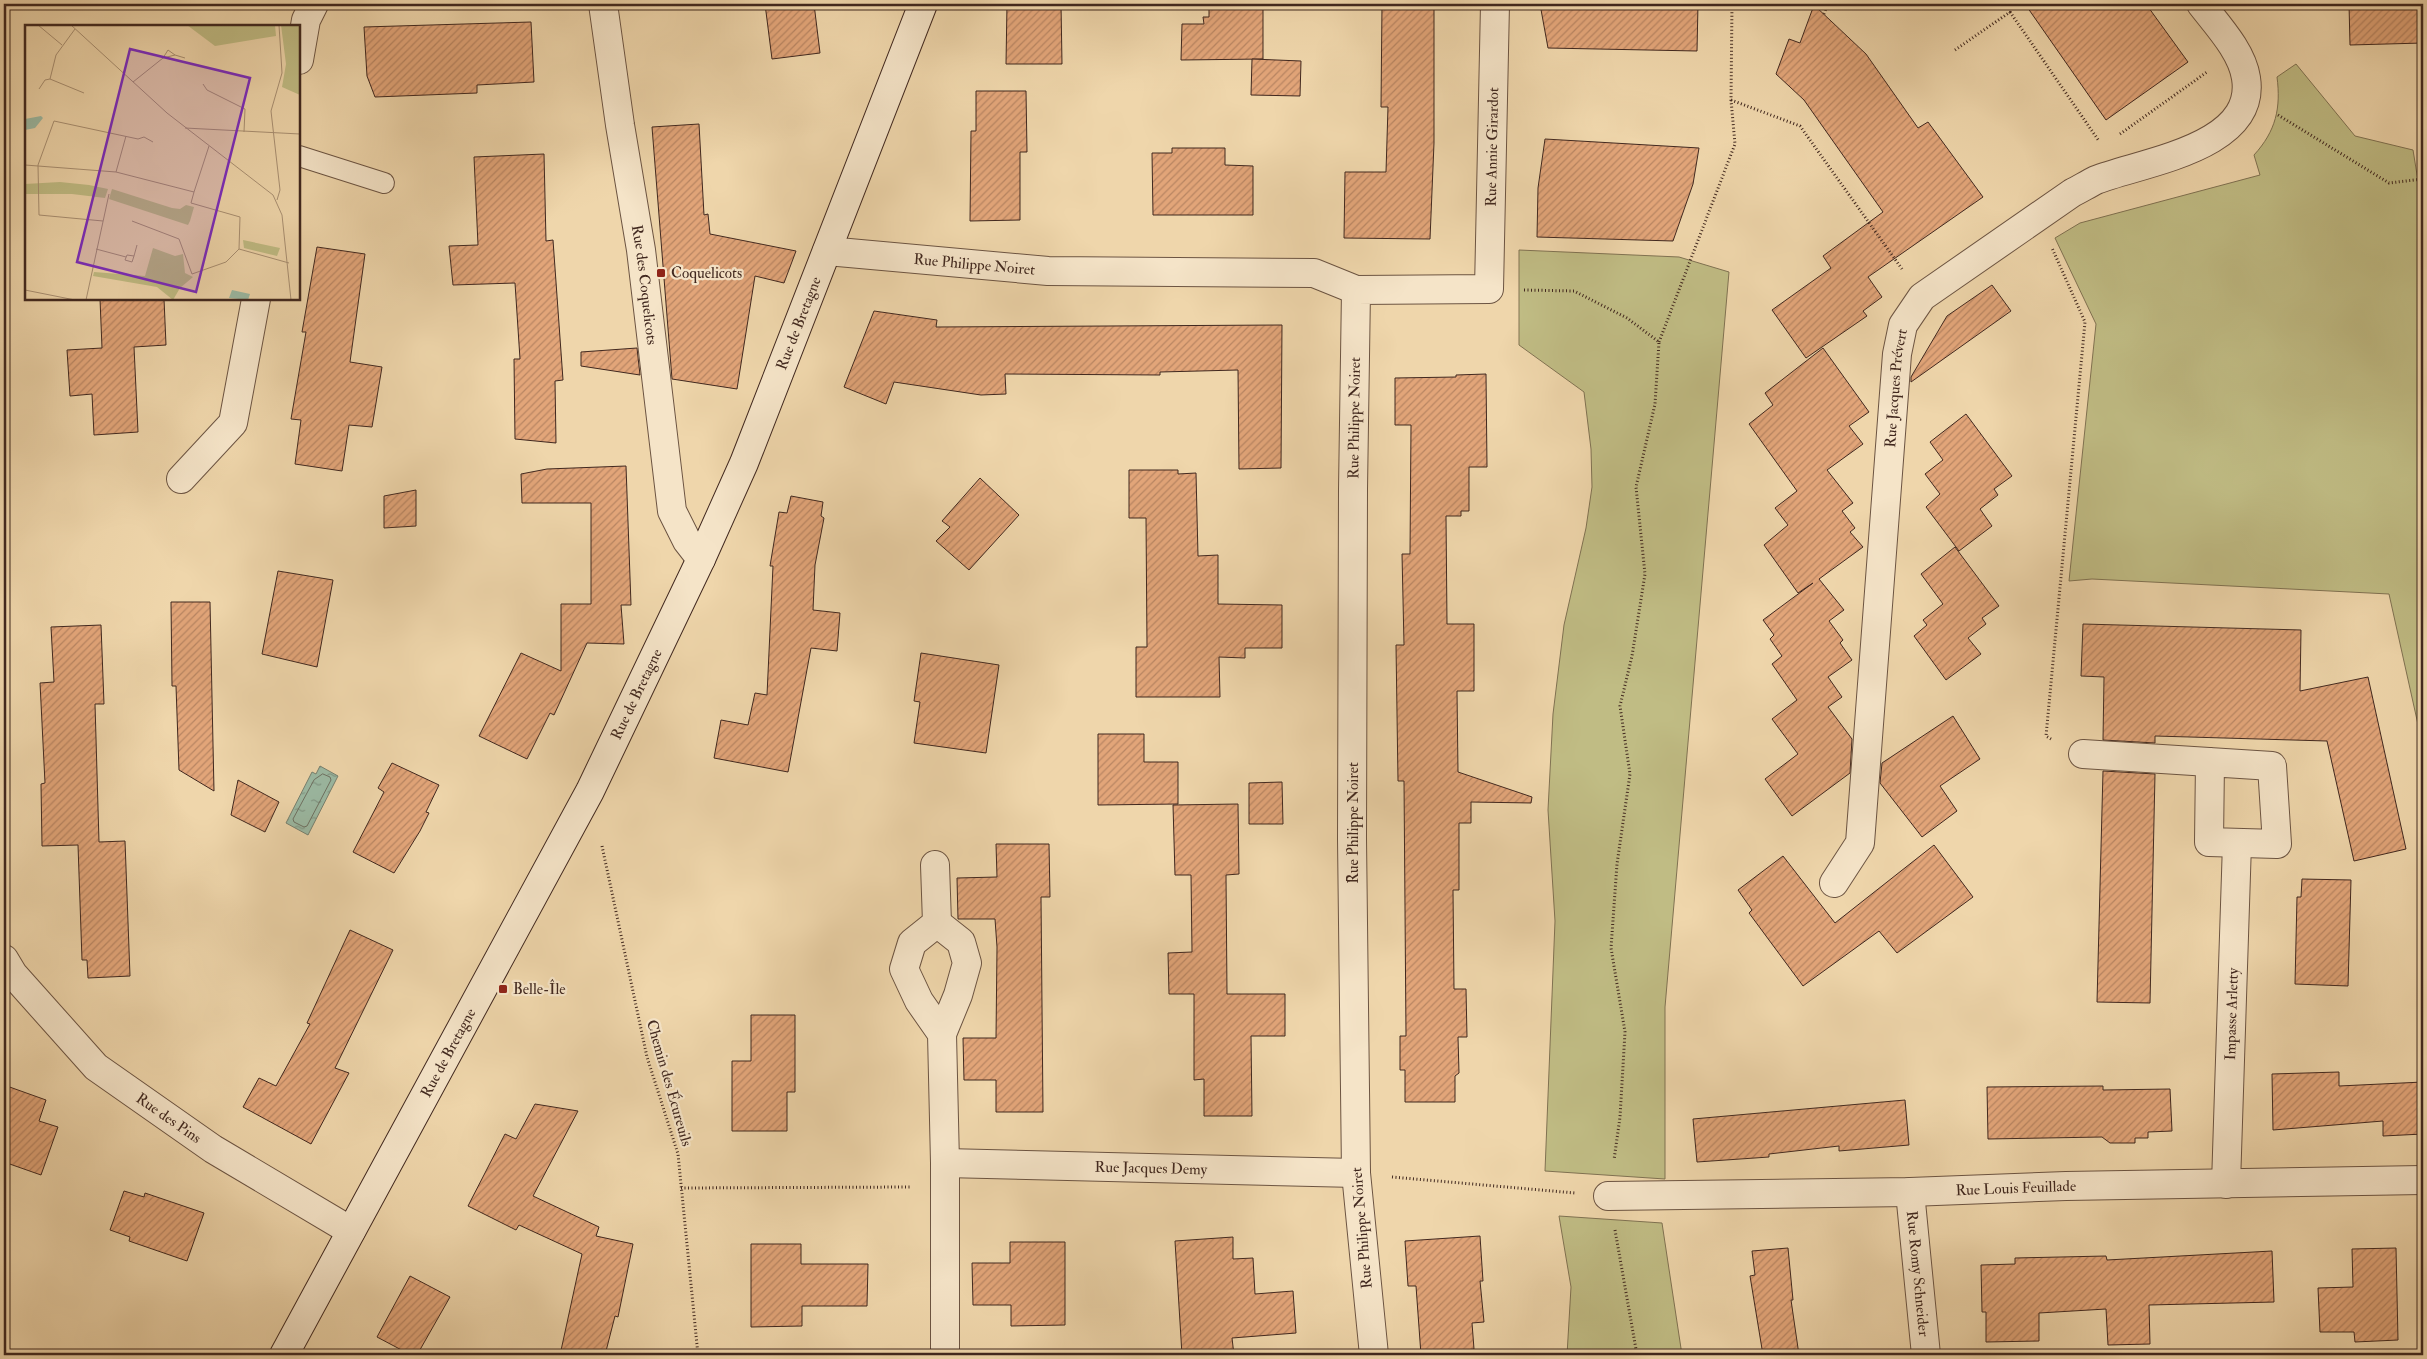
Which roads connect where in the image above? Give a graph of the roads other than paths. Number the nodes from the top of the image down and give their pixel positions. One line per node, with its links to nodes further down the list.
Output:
1 (314, 4): 6 (street)
2 (603, 4): 14 (street, Rue des Coquelicots)
3 (923, 4): 9 (street, Rue de Bretagne)
4 (1495, 4): 10 (street, Rue Annie Girardot)
5 (2201, 4): 19 (street, Rue Jacques Prévert)
6 (300, 54)
7 (300, 156): 8 (lane)
8 (384, 183)
9 (827, 251): 11 (street, Rue Philippe Noiret); 14 (street, Rue de Bretagne)
10 (1489, 289): 11 (street, Rue Philippe Noiret)
11 (1356, 290): 23 (street, Rue Philippe Noiret)
12 (256, 300): 13 (street)
13 (181, 479)
14 (701, 560): 29 (street, Rue de Bretagne)
15 (2082, 754): 16 (street)
16 (2210, 762): 17 (street); 17 (street)
17 (2237, 843): 26 (street, Impasse Arletty)
18 (935, 865): 20 (street)
19 (1834, 882)
20 (937, 923): 22 (street); 22 (street)
21 (7, 968): 29 (street, Rue des Pins)
22 (942, 1034): 24 (street)
23 (1356, 1173): 24 (street, Rue Jacques Demy); 32 (street, Rue Philippe Noiret)
24 (945, 1175): 31 (street)
25 (2423, 1180): 26 (street, Rue Louis Feuillade)
26 (2226, 1184): 27 (street, Rue Louis Feuillade)
27 (1910, 1192): 28 (street, Rue Louis Feuillade); 33 (street, Rue Romy Schneider)
28 (1608, 1196)
29 (351, 1231): 30 (street, Rue de Bretagne)
30 (284, 1355)
31 (945, 1355)
32 (1374, 1355)
33 (1926, 1355)

